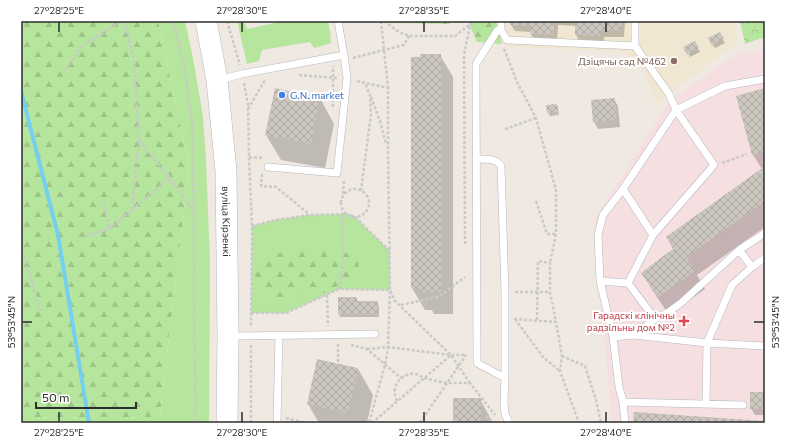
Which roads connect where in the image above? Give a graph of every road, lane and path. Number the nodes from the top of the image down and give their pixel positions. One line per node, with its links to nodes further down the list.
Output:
1 (122, 21): 17 (path); 37 (path)
2 (173, 21): 53 (path)
3 (206, 21): 24 (street, вуліца Кірэенкі)
4 (227, 21): 18 (path)
5 (338, 21): 16 (lane)
6 (383, 21): 12 (path); 14 (path)
7 (471, 21): 10 (path)
8 (501, 21): 11 (lane)
9 (635, 21): 13 (lane)
10 (470, 25): 12 (path); 64 (path)
11 (499, 30): 13 (lane); 35 (path); 42 (lane)
12 (409, 36): 14 (path)
13 (635, 46): 34 (lane)
14 (384, 50): 16 (path); 30 (path)
15 (333, 56): 16 (lane); 18 (lane); 21 (path)
16 (344, 57): 22 (lane)
17 (62, 73)
18 (242, 74): 24 (lane); 29 (path)
19 (298, 74): 21 (path)
20 (272, 78): 25 (path)
21 (333, 78): 22 (path); 32 (path)
22 (347, 78): 28 (path); 44 (lane)
23 (765, 79): 34 (lane)
24 (217, 80): 93 (street, вуліца Кірэенкі)
25 (265, 80): 26 (path); 33 (path)
26 (258, 81)
27 (251, 82): 29 (path)
28 (364, 83): 30 (path); 31 (path)
29 (244, 84): 33 (path)
30 (388, 88): 38 (path)
31 (370, 95): 38 (path); 48 (path)
32 (333, 108)
33 (248, 110): 40 (path)
34 (676, 110): 43 (lane); 47 (lane)
35 (536, 118): 36 (path); 61 (path)
36 (504, 129)
37 (138, 140): 45 (path); 52 (path)
38 (388, 148): 66 (path)
39 (747, 154): 43 (path)
40 (249, 156): 41 (path); 58 (path)
41 (264, 158)
42 (476, 158): 76 (lane); 113 (lane)
43 (714, 165): 62 (lane)
44 (265, 169): 54 (path)
45 (170, 178): 52 (path); 53 (path)
46 (344, 180): 49 (path)
47 (623, 189): 62 (lane); 71 (lane)
48 (361, 190): 49 (path); 57 (path)
49 (343, 195): 56 (path)
50 (536, 200): 61 (path)
51 (104, 204): 59 (path)
52 (132, 209): 59 (path)
53 (194, 212): 123 (path)
54 (309, 214): 55 (path); 58 (path)
55 (342, 214): 56 (path); 74 (path)
56 (349, 215): 57 (path)
57 (354, 216): 66 (path)
58 (252, 226): 83 (path)
59 (109, 229): 63 (path)
60 (765, 233): 65 (lane)
61 (556, 234): 69 (path)
62 (653, 235): 72 (lane)
63 (86, 236)
64 (465, 246)
65 (739, 250): 70 (lane); 85 (lane)
66 (390, 251): 75 (path)
67 (21, 255): 82 (path)
68 (765, 258): 70 (lane)
69 (550, 263): 77 (path); 78 (path)
70 (752, 267): 96 (lane)
71 (600, 281): 72 (lane); 95 (lane)
72 (628, 283): 85 (lane)
73 (465, 285): 80 (path)
74 (339, 290): 75 (path); 79 (path)
75 (390, 290): 80 (path); 101 (path)
76 (505, 292): 77 (path); 81 (lane)
77 (537, 292): 78 (path); 87 (path)
78 (550, 292): 88 (path)
79 (327, 295): 83 (path); 91 (path)
80 (400, 305): 103 (path)
81 (505, 306): 84 (lane); 86 (path)
82 (40, 311)
83 (251, 313): 94 (path)
84 (505, 319): 86 (path); 113 (lane)
85 (655, 319): 92 (lane)
86 (515, 320): 87 (path); 110 (path)
87 (537, 320): 88 (path)
88 (556, 322): 105 (path)
89 (375, 334): 91 (lane)
90 (279, 335): 91 (lane); 94 (lane); 126 (lane)
91 (328, 335): 97 (path)
92 (633, 335): 95 (lane); 96 (lane)
93 (228, 336): 94 (lane); 124 (street, вуліца Кірэенкі)
94 (251, 336): 125 (path)
95 (613, 337): 117 (lane)
96 (707, 343): 100 (lane); 118 (lane)
97 (338, 344): 98 (path); 107 (path)
98 (342, 344)
99 (346, 344): 102 (path)
100 (765, 346)
101 (388, 348): 102 (path); 103 (path); 108 (path)
102 (367, 349): 108 (path)
103 (451, 355): 104 (path); 109 (path); 112 (path)
104 (466, 355): 106 (path); 109 (path)
105 (562, 356): 110 (path); 133 (path)
106 (469, 360)
107 (338, 364)
108 (385, 365): 111 (path); 128 (path)
109 (459, 366): 114 (path); 115 (path)
110 (560, 372): 132 (path)
111 (401, 378): 112 (path); 116 (path)
112 (424, 378): 114 (path); 116 (path)
113 (505, 378): 131 (lane)
114 (447, 384): 115 (path); 129 (path)
115 (470, 384): 122 (path)
116 (397, 401): 128 (path)
117 (623, 402): 118 (lane); 134 (lane)
118 (706, 404): 119 (lane)
119 (743, 405)
120 (486, 416): 130 (path)
121 (285, 418): 127 (path)
122 (499, 420)
123 (195, 423)
124 (227, 423)
125 (251, 423)
126 (277, 423)
127 (305, 423)
128 (370, 423)
129 (420, 423)
130 (493, 423)
131 (509, 423)
132 (579, 423)
133 (601, 423)
134 (625, 423)

